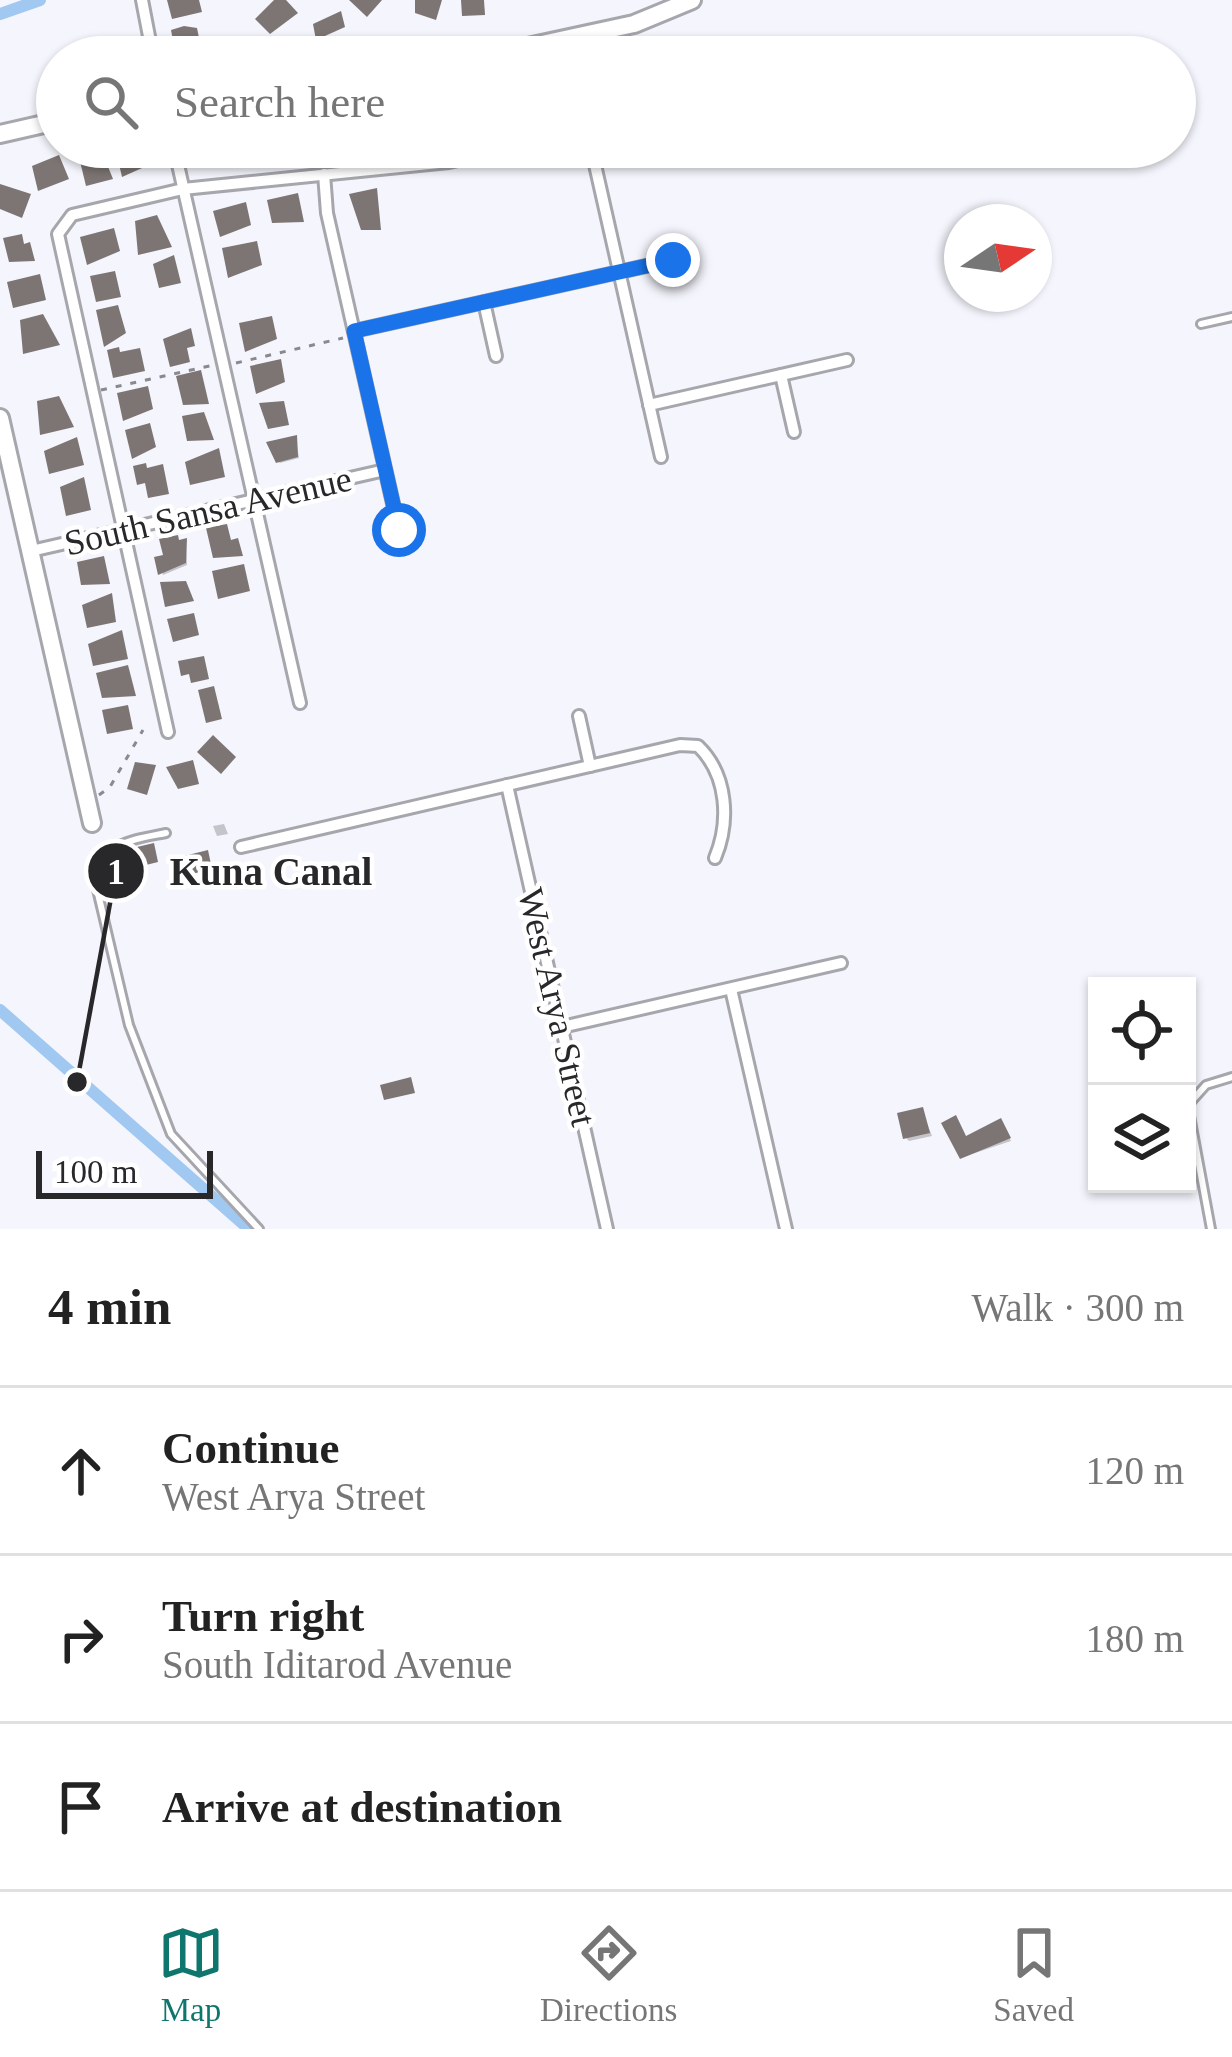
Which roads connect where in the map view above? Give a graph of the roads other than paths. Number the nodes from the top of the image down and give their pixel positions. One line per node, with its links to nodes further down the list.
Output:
1 (142, 0): 3 (street)
2 (692, 0): 4 (street)
3 (149, 36)
4 (601, 36)
5 (36, 126): 6 (street)
6 (0, 134)
7 (178, 168): 11 (street)
8 (386, 168): 10 (street)
9 (596, 168): 13 (street)
10 (324, 174): 11 (street); 17 (street)
11 (183, 189): 26 (street); 27 (street)
12 (673, 260): 13 (street)
13 (619, 272): 14 (street); 21 (street)
14 (484, 302): 17 (street); 18 (street)
15 (1232, 317): 16 (lane)
16 (1201, 325)
17 (354, 331): 25 (street)
18 (496, 356)
19 (847, 360): 20 (street)
20 (782, 375): 21 (street); 23 (street)
21 (649, 405): 24 (street)
22 (0, 418): 29 (street)
23 (794, 432)
24 (661, 457)
25 (386, 470): 26 (street, South Sansa Avenue); 28 (street)
26 (254, 500): 27 (street, South Sansa Avenue); 30 (street)
27 (123, 530): 29 (street, South Sansa Avenue); 32 (street)
28 (399, 530)
29 (31, 551): 35 (street)
30 (301, 703)
31 (579, 716): 33 (street)
32 (168, 732)
33 (590, 766): 34 (street); 38 (street)
34 (507, 785): 37 (street); 41 (street, West Arya Street)
35 (92, 823)
36 (166, 833): 43 (lane)
37 (241, 847)
38 (715, 858)
39 (841, 963): 40 (street)
40 (731, 989): 41 (street); 45 (street)
41 (562, 1027): 44 (street, West Arya Street)
42 (1232, 1077): 46 (lane)
43 (260, 1229)
44 (607, 1229)
45 (786, 1229)
46 (1211, 1229)

